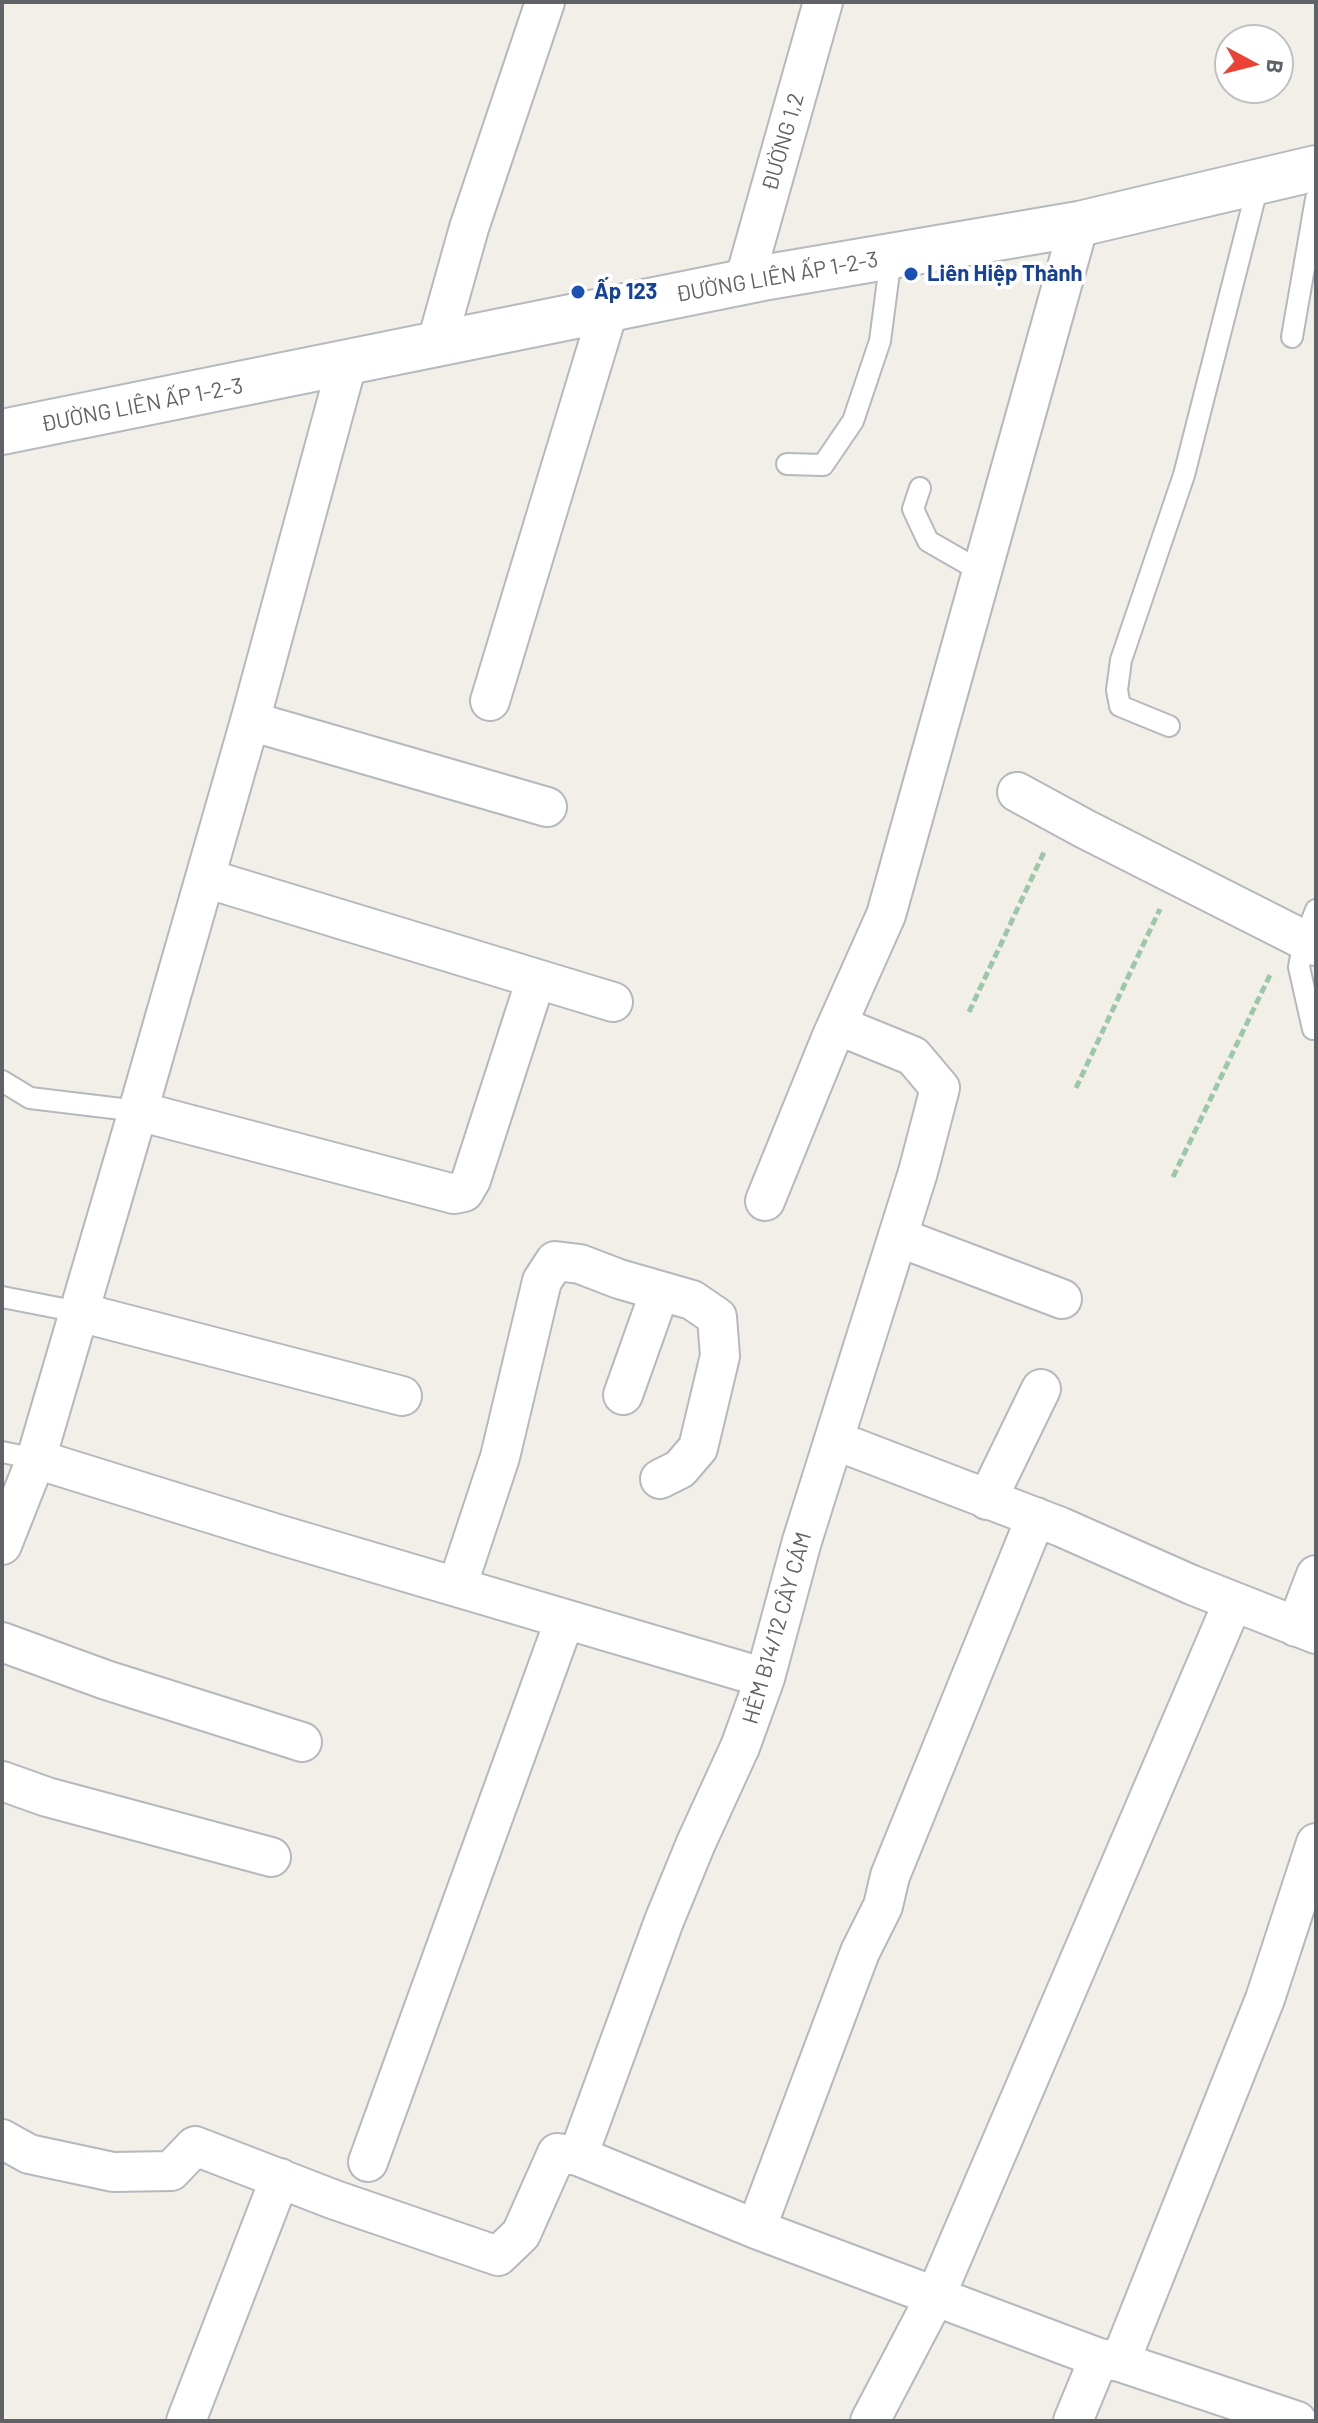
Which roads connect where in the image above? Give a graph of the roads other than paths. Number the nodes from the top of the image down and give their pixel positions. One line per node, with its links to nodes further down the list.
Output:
1 (545, 2): 11 (street)
2 (823, 2): 8 (street, ĐƯỜNG 1,2)
3 (1316, 168): 4 (street, ĐƯỜNG LIÊN ẤP 1-2-3)
4 (1259, 181): 6 (street, ĐƯỜNG LIÊN ẤP 1-2-3); 19 (lane)
5 (1316, 199): 10 (lane)
6 (1079, 224): 7 (street, ĐƯỜNG LIÊN ẤP 1-2-3); 16 (street)
7 (891, 257): 8 (street, ĐƯỜNG LIÊN ẤP 1-2-3); 14 (lane)
8 (744, 282): 9 (street, ĐƯỜNG LIÊN ẤP 1-2-3)
9 (609, 308): 11 (street, ĐƯỜNG LIÊN ẤP 1-2-3); 17 (street)
10 (1292, 337)
11 (437, 342): 12 (street, ĐƯỜNG LIÊN ẤP 1-2-3)
12 (347, 364): 13 (street, ĐƯỜNG LIÊN ẤP 1-2-3); 18 (street)
13 (2, 432)
14 (787, 464)
15 (920, 488): 16 (lane)
16 (982, 572): 26 (street)
17 (490, 701)
18 (250, 721): 21 (street); 22 (street)
19 (1169, 726)
20 (1017, 792): 23 (street)
21 (547, 807)
22 (205, 878): 24 (street); 29 (street)
23 (1307, 932): 27 (lane)
24 (536, 979): 25 (street); 29 (street)
25 (613, 1002)
26 (837, 1025): 30 (street); 31 (street, HẺM B14/12 CÂY CÁM)
27 (1313, 1029)
28 (2, 1081): 29 (lane)
29 (138, 1111): 35 (street)
30 (765, 1201)
31 (898, 1237): 34 (street); 39 (street, HẺM B14/12 CÂY CÁM)
32 (660, 1291): 37 (street); 41 (street); 46 (street)
33 (2, 1297): 35 (lane)
34 (1062, 1299)
35 (79, 1312): 38 (street); 40 (street)
36 (1041, 1389): 42 (street)
37 (623, 1395)
38 (402, 1396)
39 (834, 1440): 42 (street); 51 (street, HẺM B14/12 CÂY CÁM)
40 (19, 1456): 44 (street); 46 (street)
41 (660, 1479)
42 (987, 1500): 43 (street)
43 (1036, 1517): 47 (street); 60 (street)
44 (2, 1545)
45 (1316, 1575): 49 (street)
46 (457, 1587): 48 (street)
47 (1233, 1602): 49 (street); 61 (street)
48 (565, 1619): 51 (street); 58 (street)
49 (1306, 1630)
50 (2, 1642): 52 (street)
51 (765, 1678): 57 (street, HẺM B14/12 CÂY CÁM)
52 (302, 1742)
53 (2, 1781): 55 (street)
54 (1316, 1843): 62 (street)
55 (271, 1857)
56 (2, 2139): 59 (street)
57 (578, 2156): 59 (street); 60 (street)
58 (368, 2162)
59 (280, 2178): 64 (street)
60 (756, 2229): 61 (street)
61 (936, 2295): 62 (street); 65 (street)
62 (1109, 2360): 63 (street); 66 (street)
63 (1258, 2415): 67 (street)
64 (186, 2421)
65 (870, 2421)
66 (1073, 2421)
67 (1297, 2421)

